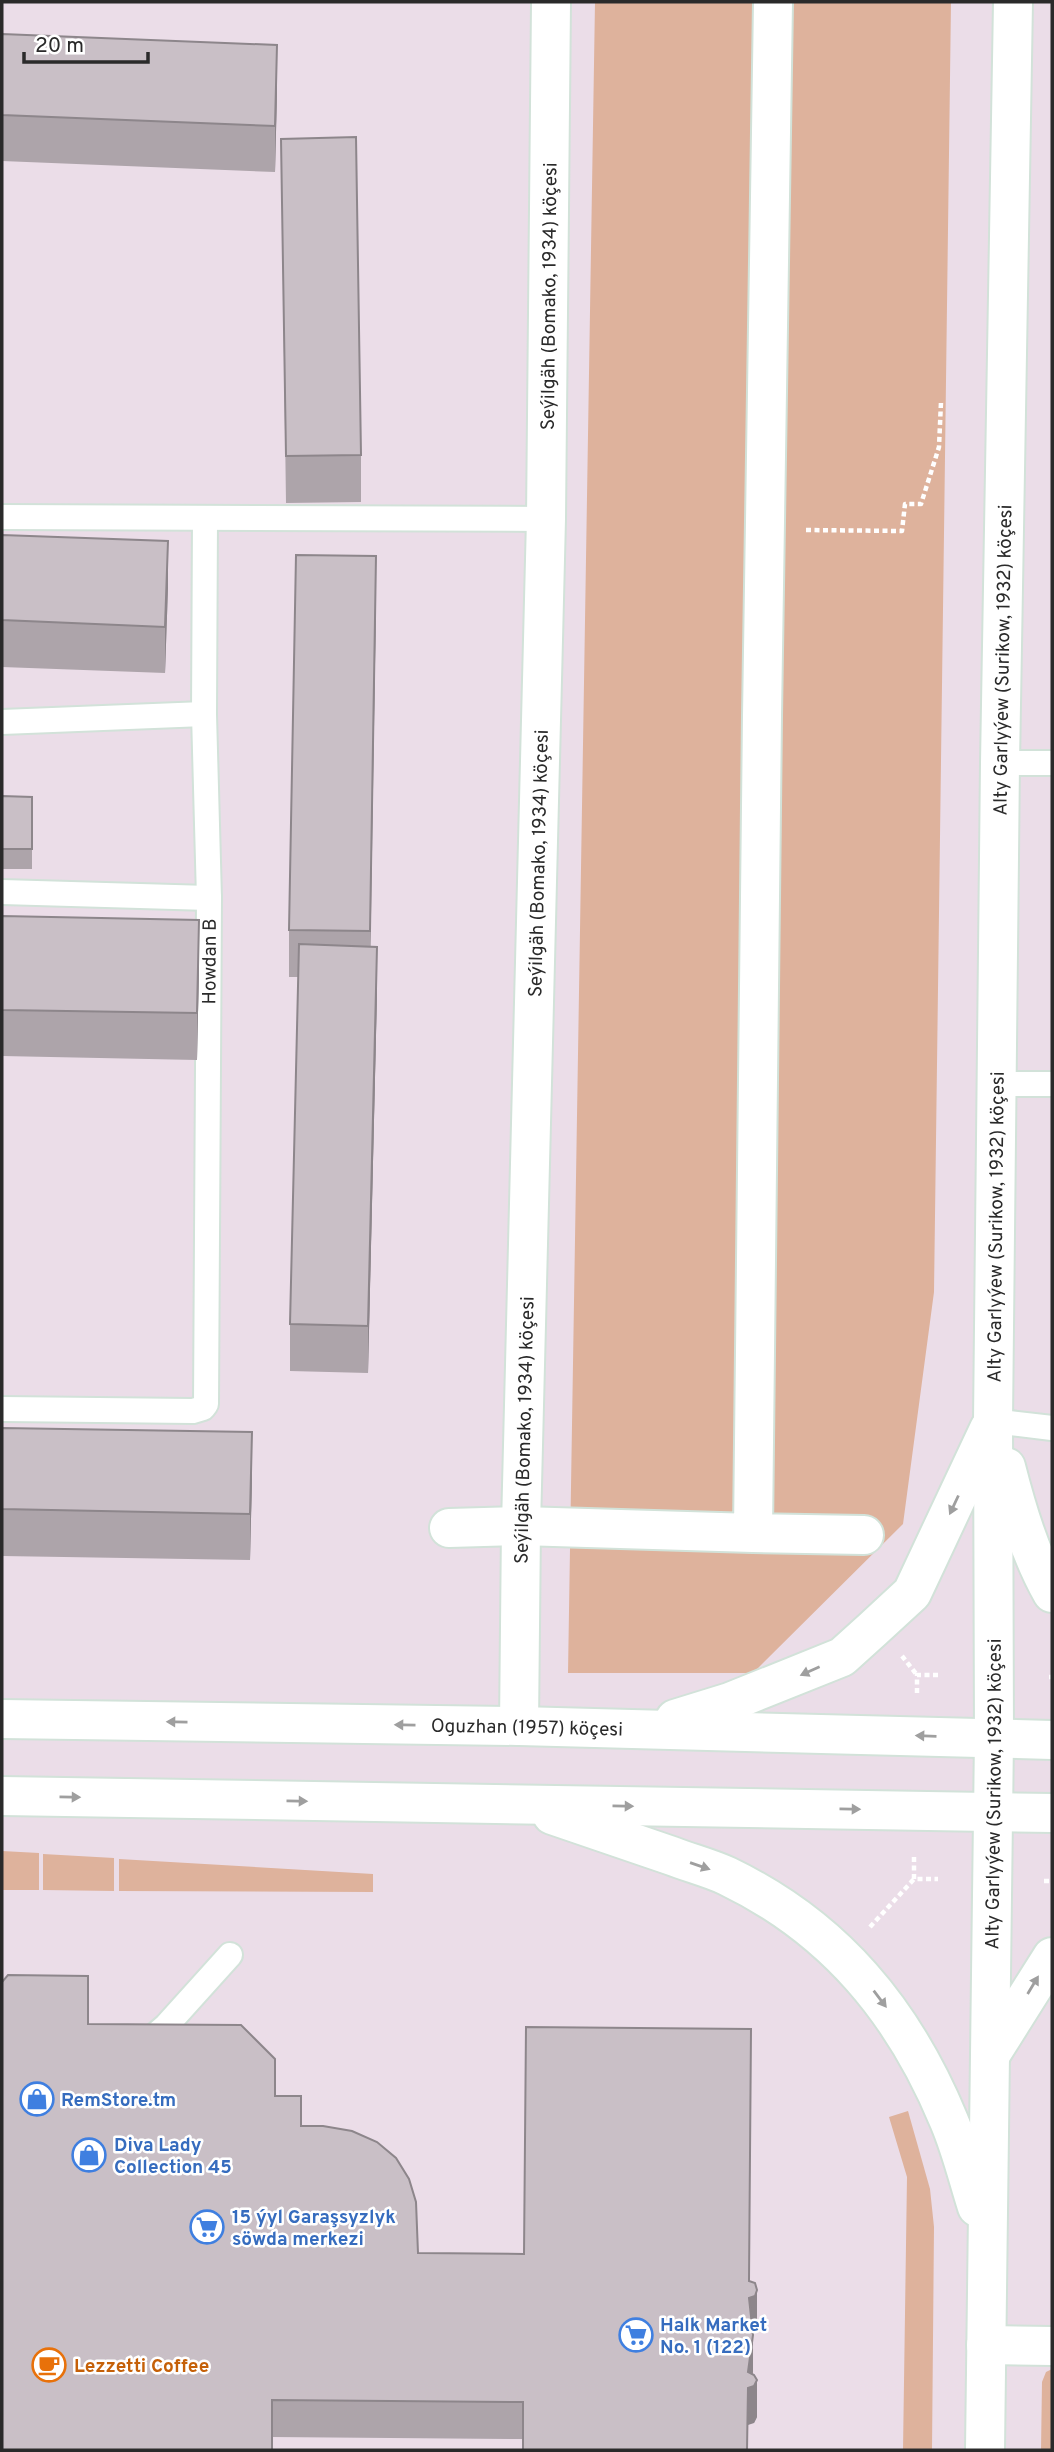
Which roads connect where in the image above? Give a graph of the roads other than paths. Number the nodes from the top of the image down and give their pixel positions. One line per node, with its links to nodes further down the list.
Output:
1 (551, 2): 6 (street, Seýilgäh (Bomako, 1934) köçesi)
2 (774, 2): 20 (street)
3 (1013, 2): 9 (street, Alty Garlyýew (Surikow, 1932) köçesi)
4 (2, 517): 5 (lane)
5 (205, 519): 6 (lane); 7 (lane, Howdan B)
6 (546, 519): 18 (street, Seýilgäh (Bomako, 1934) köçesi)
7 (205, 714): 8 (lane); 12 (lane, Howdan B)
8 (2, 722)
9 (1000, 763): 10 (lane); 13 (street, Alty Garlyýew (Surikow, 1932) köçesi)
10 (1052, 763)
11 (2, 892): 12 (lane)
12 (209, 898): 15 (lane, Howdan B)
13 (998, 1084): 14 (lane); 16 (street, Alty Garlyýew (Surikow, 1932) köçesi)
14 (1052, 1084)
15 (2, 1409)
16 (993, 1421): 17 (lane); 22 (street); 25 (street, one-way to 25); 26 (street, Alty Garlyýew (Surikow, 1932) köçesi)
17 (1052, 1428)
18 (521, 1526): 19 (street); 20 (street); 24 (street, Seýilgäh (Bomako, 1934) köçesi)
19 (449, 1528)
20 (753, 1533): 21 (street)
21 (864, 1535)
22 (1052, 1593)
23 (2, 1720): 24 (street, Oguzhan (1957) köçesi, one-way to 23)
24 (519, 1726): 25 (street, Oguzhan (1957) köçesi)
25 (646, 1729): 26 (street, Oguzhan (1957) köçesi, one-way to 25)
26 (994, 1738): 27 (street, Oguzhan (1957) köçesi); 30 (street, Alty Garlyýew (Surikow, 1932) köçesi)
27 (1052, 1740)
28 (2, 1796): 29 (street, one-way to 29)
29 (520, 1804): 30 (street, one-way to 30); 36 (street, one-way to 36)
30 (993, 1811): 31 (street); 35 (street, Alty Garlyýew (Surikow, 1932) köçesi)
31 (1052, 1813)
32 (230, 1955): 34 (lane)
33 (1052, 1957): 35 (street, one-way to 33)
34 (113, 2041)
35 (990, 2056): 36 (street, Alty Garlyýew (Surikow, 1932) köçesi)
36 (987, 2237): 37 (street, Alty Garlyýew (Surikow, 1932) köçesi)
37 (986, 2345): 38 (street); 39 (street, Alty Garlyýew (Surikow, 1932) köçesi)
38 (1052, 2346)
39 (985, 2450)

